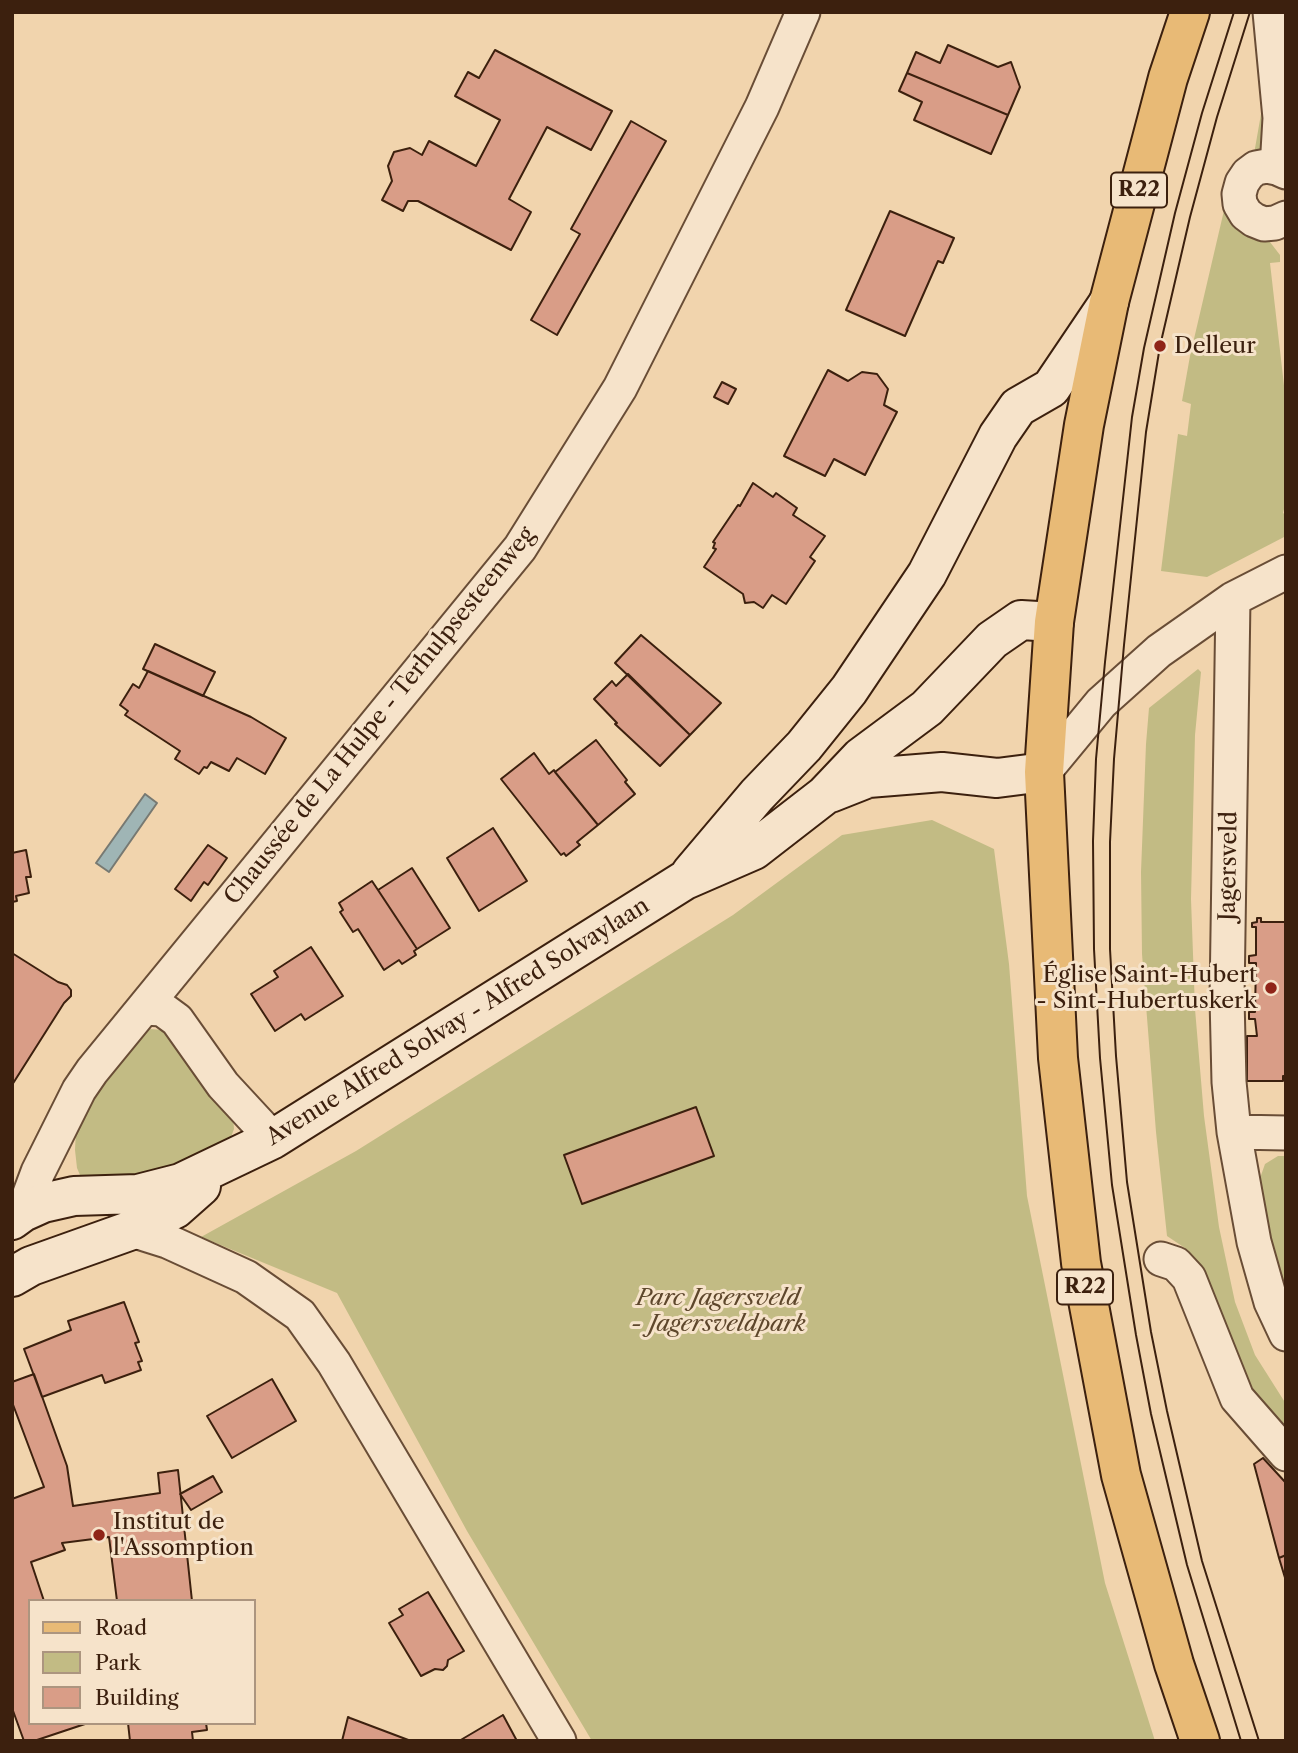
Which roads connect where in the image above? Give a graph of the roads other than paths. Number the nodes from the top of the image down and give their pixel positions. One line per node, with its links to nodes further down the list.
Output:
1 (803, 12): 13 (street, Chaussée de La Hulpe - Terhulpsesteenweg)
2 (1190, 12): 6 (main road, R22)
3 (1270, 12): 4 (street)
4 (1282, 170): 5 (street)
5 (1285, 219)
6 (1109, 302): 9 (main road, R22); 12 (main road, Avenue Alfred Solvay - Alfred Solvaylaan)
7 (1286, 572): 8 (street)
8 (1233, 599): 10 (street); 14 (street, Jagersveld)
9 (1054, 622): 10 (main road, R22); 11 (main road, Avenue Alfred Solvay - Alfred Solvaylaan)
10 (1044, 772): 11 (main road, Avenue Alfred Solvay - Alfred Solvaylaan); 25 (main road, R22)
11 (825, 795): 12 (main road, Avenue Alfred Solvay - Alfred Solvaylaan)
12 (685, 880): 16 (main road, Avenue Alfred Solvay - Alfred Solvaylaan)
13 (144, 1008): 16 (street); 18 (street, Chaussée de La Hulpe - Terhulpsesteenweg)
14 (1234, 1132): 15 (street); 22 (street, Jagersveld)
15 (1286, 1133)
16 (273, 1139): 17 (main road, Avenue Alfred Solvay - Alfred Solvaylaan)
17 (229, 1161): 18 (main road, Avenue Alfred Solvay - Alfred Solvaylaan); 19 (main road, Avenue Alfred Solvay - Alfred Solvaylaan)
18 (17, 1216)
19 (132, 1230): 21 (main road, Avenue Alfred Solvay - Alfred Solvaylaan); 24 (street)
20 (1161, 1259): 23 (street)
21 (12, 1277)
22 (1286, 1334)
23 (1286, 1454)
24 (559, 1741)
25 (1200, 1741)

